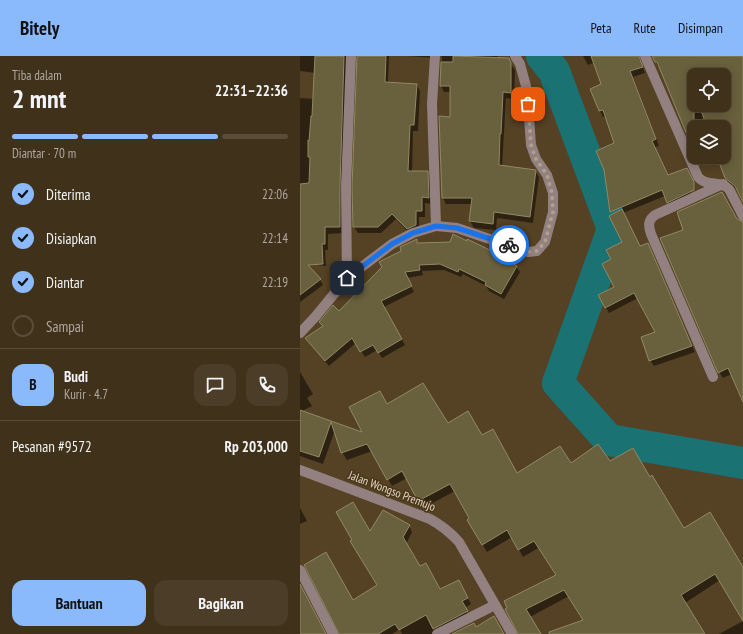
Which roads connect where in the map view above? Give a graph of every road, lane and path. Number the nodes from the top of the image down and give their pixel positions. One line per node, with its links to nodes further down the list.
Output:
1 (351, 56): 8 (street)
2 (435, 56): 7 (street)
3 (515, 56): 7 (street)
4 (645, 56): 5 (street)
5 (723, 184): 6 (street); 10 (street)
6 (743, 216)
7 (436, 226): 8 (street)
8 (347, 278): 9 (street)
9 (300, 333)
10 (713, 377)
11 (300, 470): 13 (street, Jalan Wongso Premujo)
12 (300, 570): 14 (street)
13 (495, 605): 15 (street); 16 (street, Jalan Wongso Premujo)
14 (333, 634)
15 (438, 634)
16 (512, 634)

